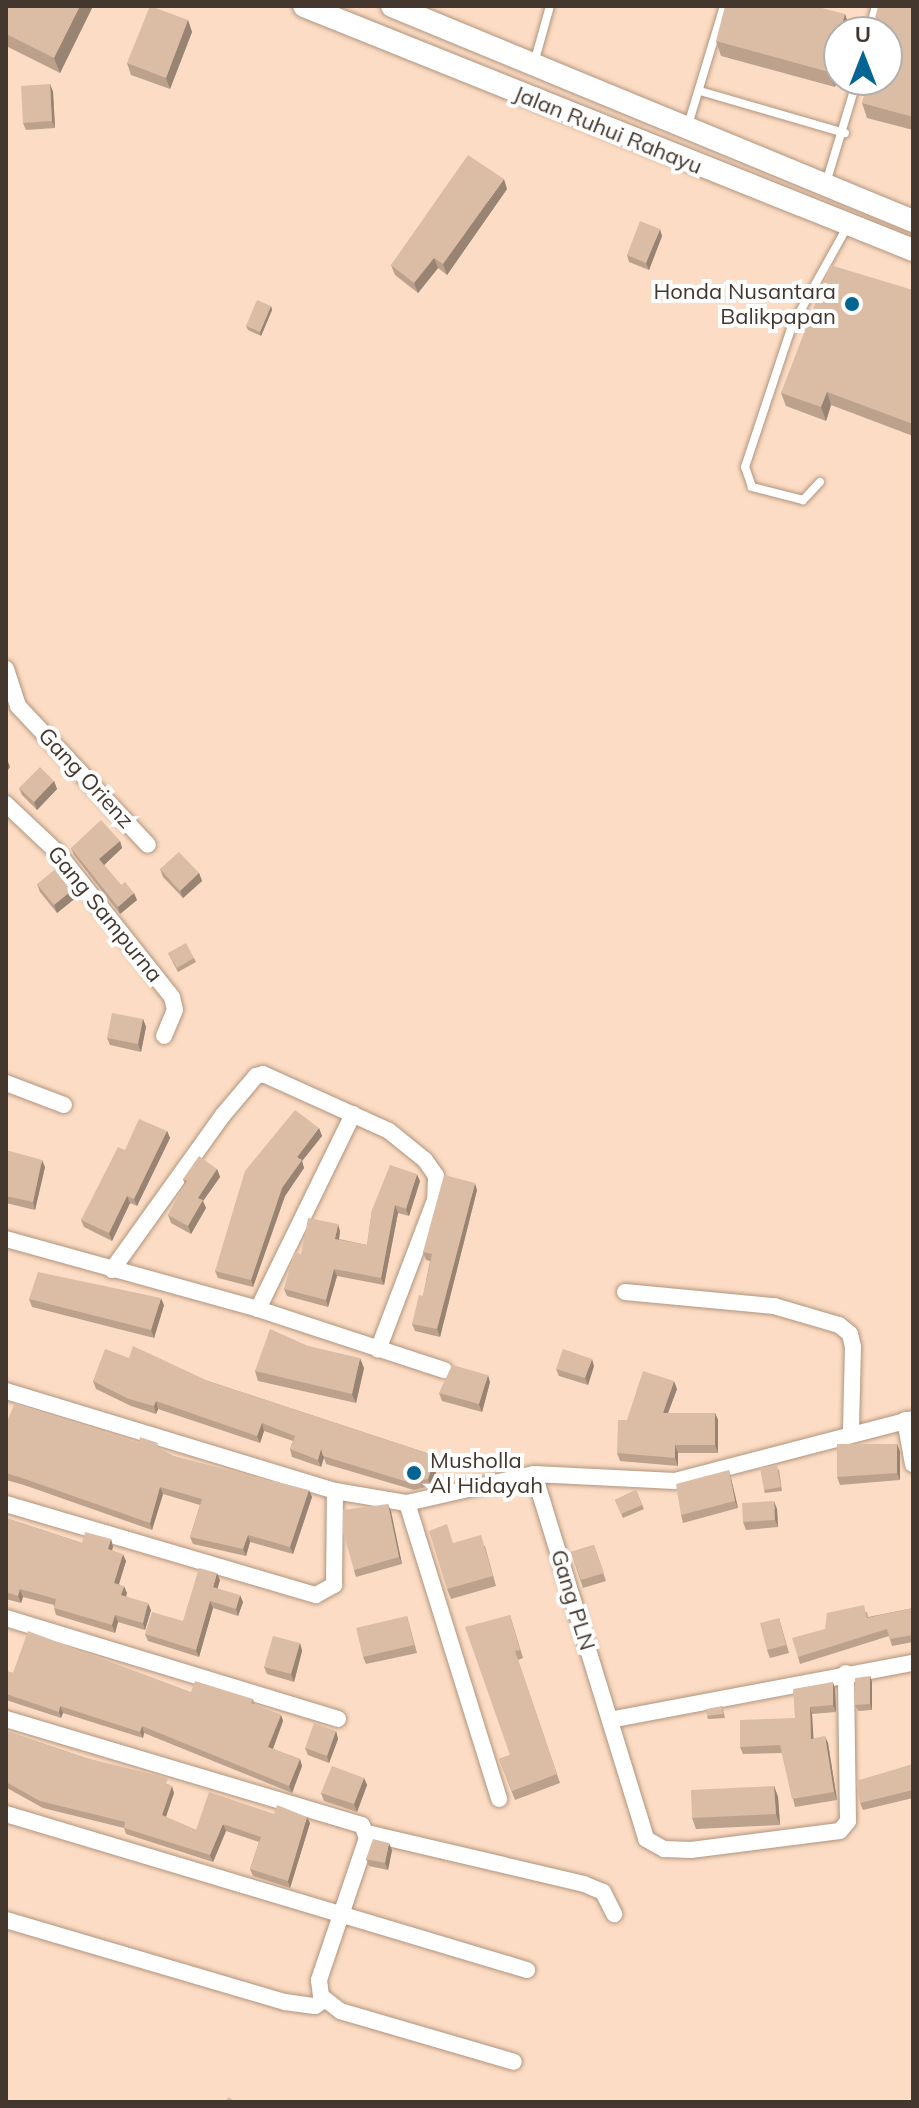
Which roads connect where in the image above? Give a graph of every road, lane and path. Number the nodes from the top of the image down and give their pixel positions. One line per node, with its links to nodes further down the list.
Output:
1 (304, 6): 11 (main road, Jalan Ruhui Rahayu)
2 (392, 6): 5 (main road, Jalan Ruhui Rahayu)
3 (550, 6): 5 (lane)
4 (724, 6): 6 (lane)
5 (533, 66): 8 (main road, Jalan Ruhui Rahayu)
6 (700, 91): 8 (lane); 9 (lane)
7 (853, 96): 9 (lane)
8 (687, 129): 10 (main road, Jalan Ruhui Rahayu)
9 (845, 133): 10 (lane)
10 (826, 184): 11 (main road); 12 (main road, Jalan Ruhui Rahayu)
11 (816, 214): 13 (main road, Jalan Ruhui Rahayu)
12 (913, 221)
13 (848, 226): 14 (main road, Jalan Ruhui Rahayu); 15 (lane)
14 (913, 250)
15 (820, 482)
16 (6, 669): 18 (street, Gang Orienz)
17 (6, 804): 19 (street, Gang Sampurna)
18 (148, 845)
19 (164, 1036)
20 (6, 1083): 21 (street)
21 (64, 1105)
22 (353, 1114): 24 (street); 26 (street); 27 (street)
23 (6, 1239): 24 (street)
24 (112, 1270): 26 (street)
25 (625, 1292): 31 (street)
26 (258, 1309): 27 (street)
27 (378, 1350): 28 (street)
28 (444, 1370)
29 (6, 1391): 34 (street)
30 (909, 1419): 31 (street); 32 (street)
31 (851, 1431): 33 (street)
32 (913, 1464)
33 (534, 1474): 35 (street); 42 (street, Gang PLN)
34 (335, 1491): 35 (street); 36 (street)
35 (407, 1503): 43 (street)
36 (6, 1504)
37 (6, 1618): 41 (street)
38 (913, 1663): 39 (street)
39 (846, 1673): 42 (street); 42 (street, Gang PLN)
40 (6, 1719): 45 (street)
41 (338, 1719)
42 (610, 1720)
43 (499, 1799)
44 (6, 1814): 47 (street)
45 (367, 1833): 46 (street); 47 (street)
46 (614, 1914)
47 (339, 1917): 49 (street); 50 (street)
48 (6, 1920): 50 (street)
49 (527, 1970)
50 (324, 2000): 51 (street)
51 (514, 2062)

